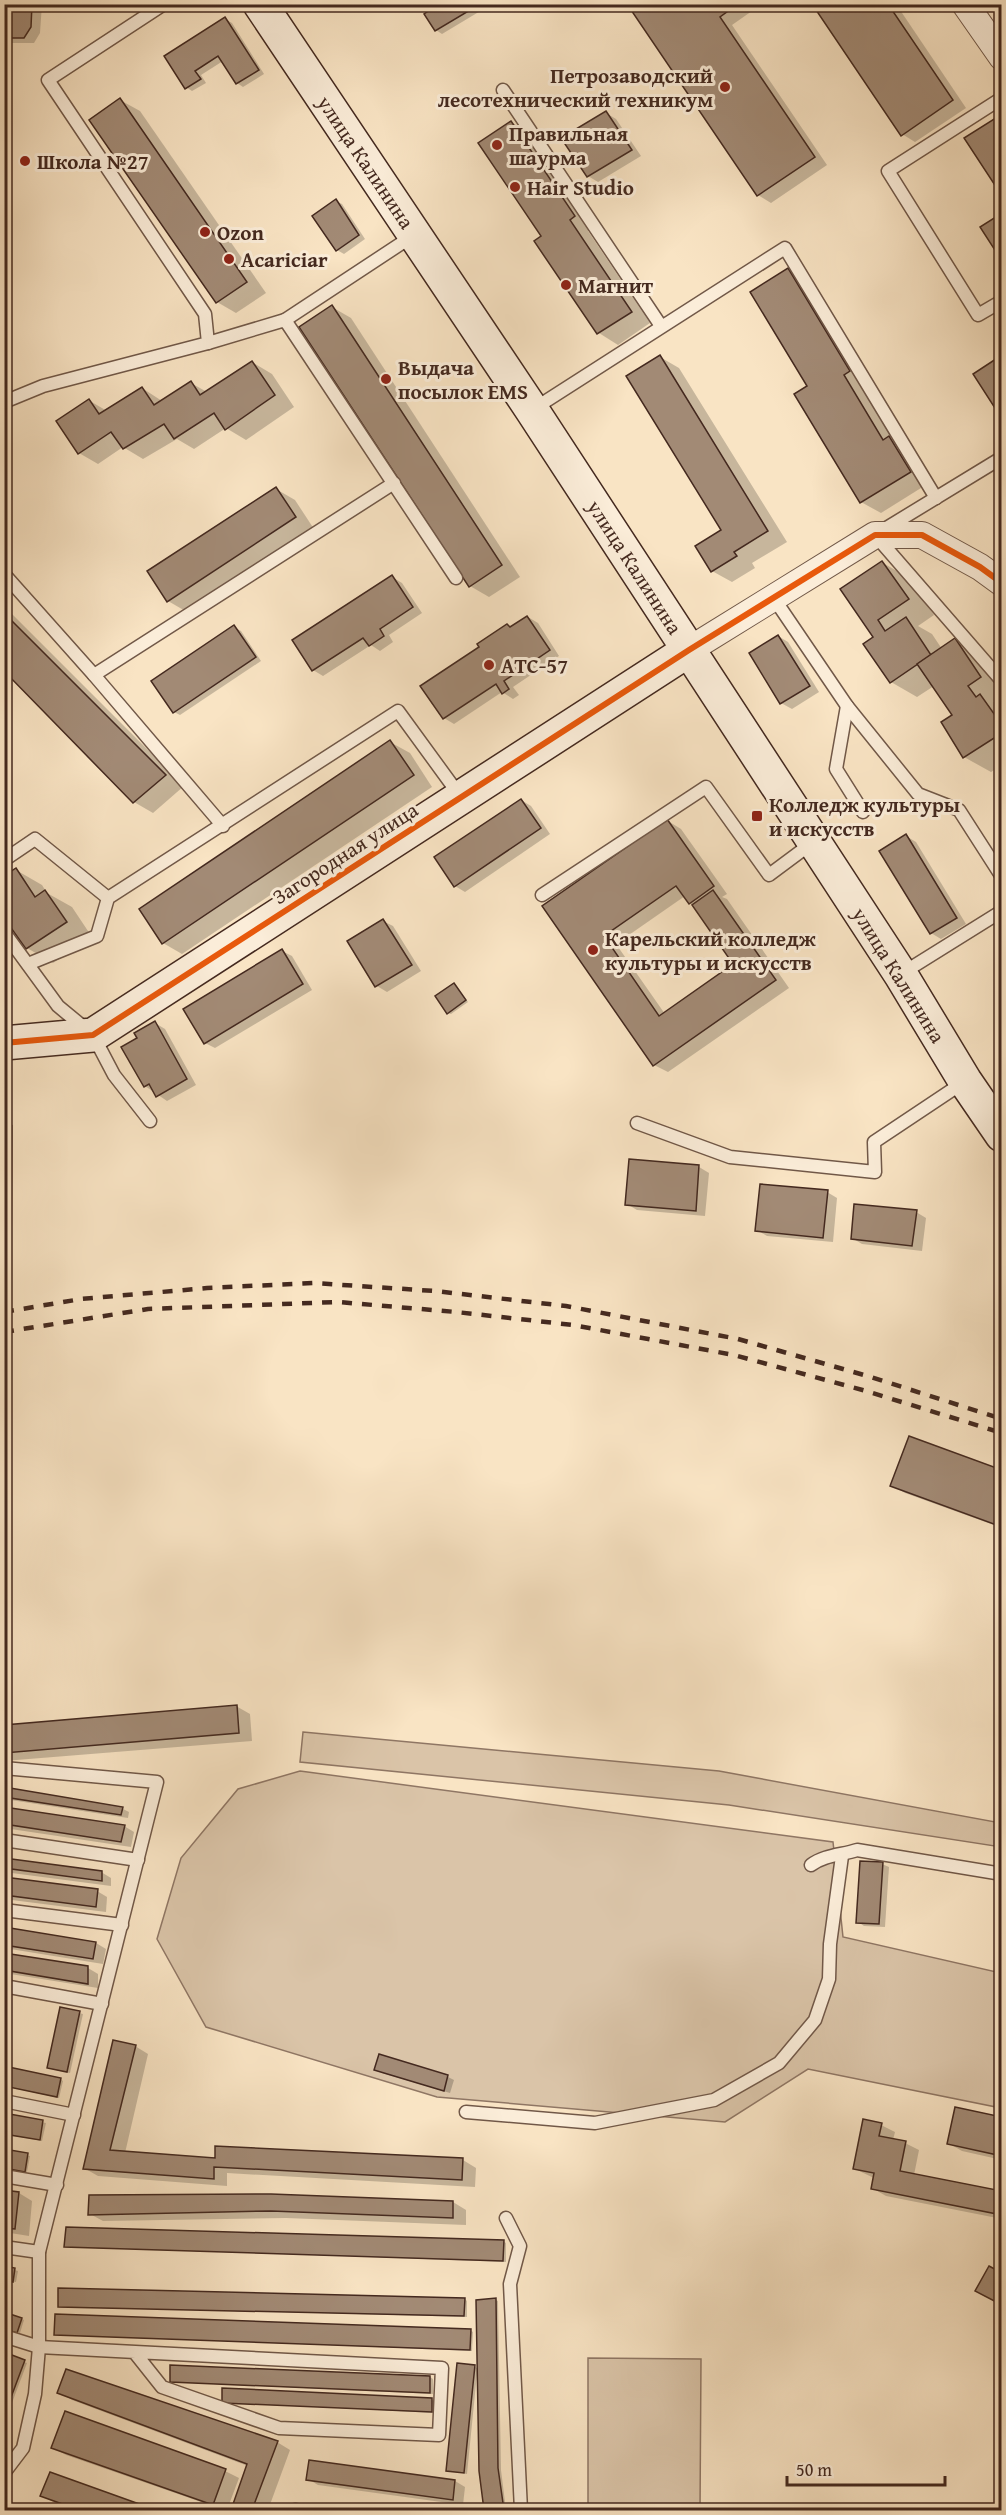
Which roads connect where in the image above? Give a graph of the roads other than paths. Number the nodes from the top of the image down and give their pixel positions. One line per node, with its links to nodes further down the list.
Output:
1 (164, 4): 11 (lane)
2 (260, 4): 7 (main road, улица Калинина)
3 (965, 4): 4 (street)
4 (1002, 57)
5 (503, 90): 10 (lane)
6 (1002, 98): 8 (lane)
7 (414, 235): 9 (lane); 13 (main road, улица Калинина)
8 (1002, 301)
9 (285, 320): 11 (lane); 15 (lane)
10 (662, 326): 13 (lane); 16 (lane)
11 (208, 343): 12 (lane)
12 (4, 402)
13 (532, 410): 22 (main road, улица Калинина)
14 (998, 460): 16 (lane)
15 (394, 483): 19 (lane); 23 (lane)
16 (936, 498): 17 (lane)
17 (875, 535): 20 (street); 21 (street); 24 (lane)
18 (4, 574): 23 (lane)
19 (456, 578)
20 (1002, 583)
21 (773, 597): 22 (street); 25 (lane)
22 (689, 650): 26 (main road, Загородная улица); 29 (main road, улица Калинина)
23 (94, 675): 28 (lane)
24 (1002, 681)
25 (847, 706): 27 (lane); 31 (lane)
26 (461, 797): 28 (lane); 38 (main road, Загородная улица)
27 (863, 812)
28 (223, 826): 33 (lane)
29 (814, 842): 32 (lane); 37 (main road, улица Калинина)
30 (4, 860): 33 (lane)
31 (1002, 877)
32 (542, 895)
33 (108, 898): 36 (lane)
34 (1002, 911): 37 (lane)
35 (4, 932): 36 (lane)
36 (28, 964): 38 (lane)
37 (901, 975): 40 (main road, улица Калинина)
38 (93, 1035): 39 (main road, Загородная улица); 42 (lane)
39 (4, 1043)
40 (965, 1081): 41 (main road, улица Калинина); 43 (lane)
41 (997, 1117)
42 (150, 1121)
43 (637, 1123)
44 (4, 1768): 47 (lane)
45 (4, 1840): 47 (lane)
46 (842, 1856): 48 (lane); 49 (lane); 55 (lane)
47 (138, 1860): 51 (lane)
48 (811, 1865)
49 (1002, 1874)
50 (4, 1910): 51 (lane)
51 (122, 1925): 53 (lane)
52 (4, 1986): 53 (lane)
53 (102, 2004): 56 (lane)
54 (4, 2101): 56 (lane)
55 (466, 2112)
56 (74, 2115): 58 (lane)
57 (4, 2176): 58 (lane)
58 (57, 2185): 61 (lane)
59 (506, 2218): 66 (lane)
60 (4, 2247): 61 (lane)
61 (39, 2252): 63 (lane)
62 (4, 2336): 63 (lane)
63 (39, 2348): 64 (lane); 65 (lane)
64 (135, 2354): 64 (lane)
65 (4, 2472)
66 (521, 2511)

